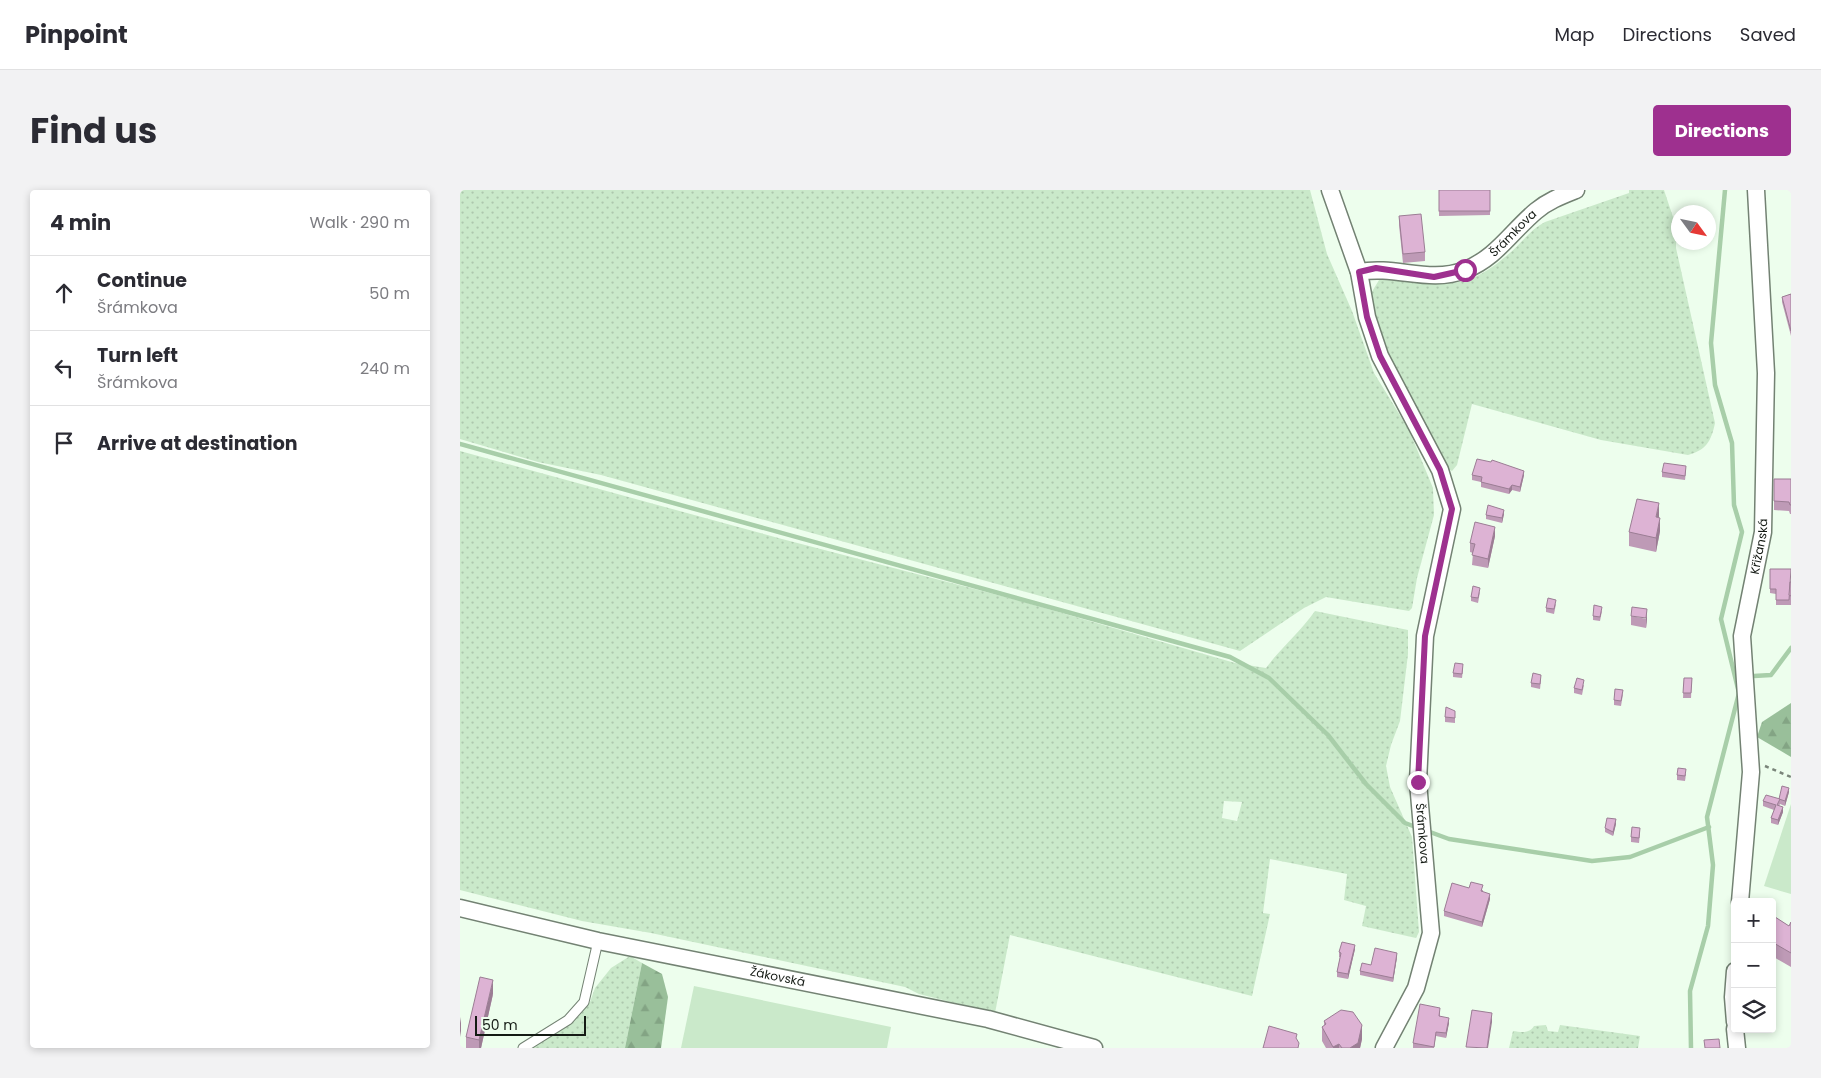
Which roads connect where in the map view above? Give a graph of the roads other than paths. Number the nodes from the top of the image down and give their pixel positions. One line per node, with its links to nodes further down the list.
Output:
1 (1330, 190): 4 (street, Šrámkova)
2 (1576, 190): 4 (street, Šrámkova)
3 (1756, 190): 5 (street, Křižanská)
4 (1359, 272): 11 (street, Šrámkova)
5 (1740, 898)
6 (460, 908): 7 (street, Žákovská)
7 (598, 941): 9 (lane); 10 (street, Žákovská)
8 (1735, 1033): 12 (street)
9 (523, 1048)
10 (1094, 1048)
11 (1384, 1048)
12 (1737, 1048)

